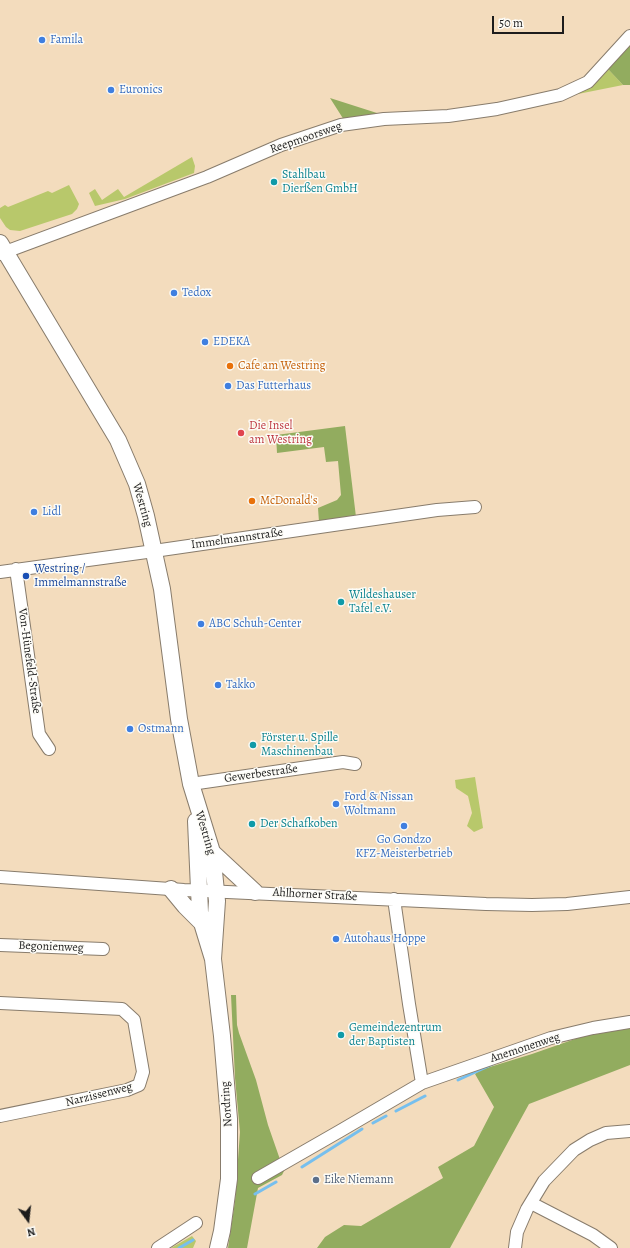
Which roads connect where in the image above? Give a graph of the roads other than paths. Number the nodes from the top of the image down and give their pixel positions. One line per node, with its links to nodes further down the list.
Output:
1 (630, 36): 2 (street, Reepmoorsweg)
2 (2, 250): 4 (main road, Westring)
3 (474, 507): 4 (street, Immelmannstraße)
4 (154, 551): 5 (street, Immelmannstraße); 9 (main road, Westring)
5 (16, 569): 6 (street, Immelmannstraße); 7 (street, Von-Hünefeld-Straße)
6 (0, 572)
7 (49, 749)
8 (355, 764): 9 (street, Gewerbestraße)
9 (193, 792): 10 (main road, Westring); 13 (main road, Westring)
10 (212, 852): 14 (main road, Westring); 15 (main road)
11 (0, 877): 12 (street, Ahlhorner Straße)
12 (171, 889): 13 (street, Ahlhorner Straße); 18 (main road)
13 (200, 890): 14 (street, Ahlhorner Straße); 18 (main road, Nordring)
14 (216, 891): 15 (street, Ahlhorner Straße); 21 (main road, Nordring)
15 (255, 892): 17 (street, Ahlhorner Straße)
16 (630, 897): 17 (street, Ahlhorner Straße)
17 (394, 899): 24 (street)
18 (202, 923): 21 (main road, Nordring)
19 (0, 945): 20 (street, Begonienweg)
20 (103, 949)
21 (213, 959): 31 (main road, Nordring)
22 (0, 1003): 25 (street, Narzissenweg)
23 (630, 1022): 24 (street, Anemonenweg)
24 (422, 1083): 27 (street, Anemonenweg)
25 (0, 1116)
26 (630, 1131): 28 (street)
27 (258, 1178)
28 (530, 1203): 32 (street); 33 (street)
29 (196, 1223): 30 (street)
30 (158, 1248)
31 (218, 1248)
32 (515, 1248)
33 (611, 1248)

